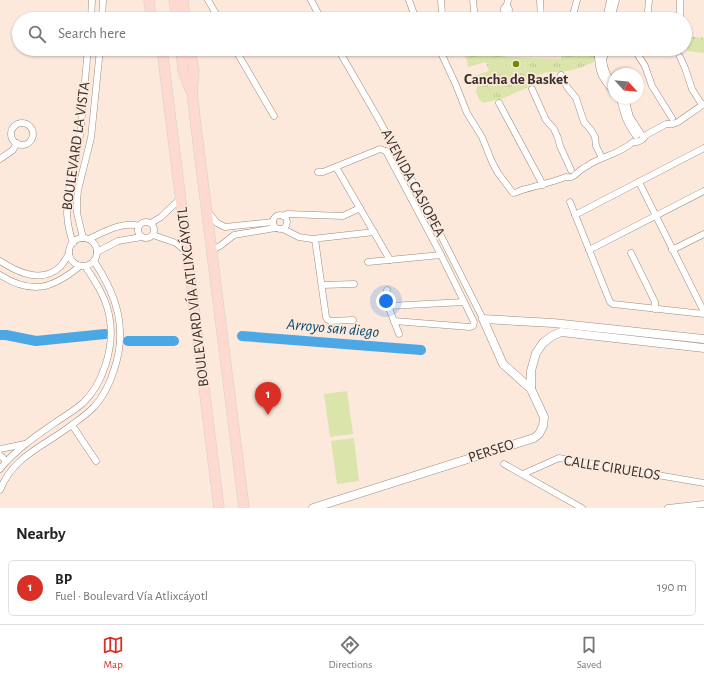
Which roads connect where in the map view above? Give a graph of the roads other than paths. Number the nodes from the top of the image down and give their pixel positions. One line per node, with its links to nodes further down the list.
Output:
1 (92, 0): 19 (street)
2 (102, 0): 20 (street)
3 (149, 0): 21 (main road)
4 (156, 0): 22 (main road)
5 (174, 0): 23 (main road)
6 (182, 0): 24 (main road)
7 (208, 0): 25 (street)
8 (311, 0): 26 (street)
9 (409, 0): 27 (street)
10 (440, 0): 28 (street)
11 (473, 0): 29 (street)
12 (540, 0): 31 (street)
13 (577, 0): 32 (street)
14 (616, 0): 18 (street)
15 (649, 0): 33 (street)
16 (680, 0): 34 (street)
17 (508, 3): 30 (street)
18 (612, 5)
19 (91, 12)
20 (102, 12)
21 (150, 12)
22 (157, 12)
23 (176, 12)
24 (184, 12)
25 (214, 12)
26 (317, 12)
27 (413, 12)
28 (442, 12)
29 (474, 12)
30 (504, 12)
31 (541, 12)
32 (574, 12)
33 (648, 12)
34 (680, 12)
35 (87, 56): 53 (street, BOULEVARD LA VISTA)
36 (99, 56): 54 (street, BOULEVARD LA VISTA)
37 (156, 56): 50 (main road, BOULEVARD VÍA ATLIXCÁYOTL)
38 (163, 56): 50 (main road, BOULEVARD VÍA ATLIXCÁYOTL)
39 (182, 56): 52 (main road, BOULEVARD VÍA ATLIXCÁYOTL)
40 (191, 56): 52 (main road, BOULEVARD VÍA ATLIXCÁYOTL)
41 (239, 56): 59 (street)
42 (342, 56): 116 (street, AVENIDA CASIOPEA)
43 (442, 56): 75 (street)
44 (639, 56): 60 (street)
45 (680, 57): 58 (street)
46 (600, 58): 48 (street); 49 (street)
47 (562, 75): 67 (street)
48 (608, 78)
49 (608, 85)
50 (167, 87): 77 (main road, BOULEVARD VÍA ATLIXCÁYOTL)
51 (532, 89): 70 (street)
52 (192, 92): 80 (main road, BOULEVARD VÍA ATLIXCÁYOTL)
53 (83, 98): 54 (street); 94 (street, BOULEVARD LA VISTA)
54 (95, 99): 92 (street, BOULEVARD LA VISTA)
55 (500, 102): 75 (street)
56 (622, 104): 63 (street)
57 (626, 104): 63 (street)
58 (703, 104): 61 (street)
59 (274, 116)
60 (672, 118): 61 (street); 62 (street)
61 (682, 118): 62 (street)
62 (666, 124): 63 (street)
63 (641, 135): 64 (street); 64 (street)
64 (633, 142): 67 (street)
65 (17, 143): 68 (street)
66 (704, 148): 74 (street)
67 (602, 158): 71 (street)
68 (0, 159)
69 (336, 167): 72 (street); 79 (street); 102 (street)
70 (571, 170): 71 (street); 73 (street)
71 (580, 170): 73 (street)
72 (318, 172)
73 (566, 176): 75 (street)
74 (639, 182): 81 (street); 83 (street)
75 (543, 185)
76 (704, 191): 83 (street)
77 (180, 198): 84 (street); 99 (main road, BOULEVARD VÍA ATLIXCÁYOTL)
78 (570, 202): 81 (street)
79 (360, 208): 82 (street); 88 (street)
80 (206, 209): 85 (street); 95 (main road, BOULEVARD VÍA ATLIXCÁYOTL)
81 (575, 215): 96 (street)
82 (283, 216): 85 (street); 87 (street)
83 (656, 216): 96 (street); 97 (street)
84 (151, 223): 86 (street); 90 (street)
85 (274, 225): 87 (street); 95 (street)
86 (139, 226): 91 (street); 92 (street)
87 (282, 229): 93 (street)
88 (374, 232): 93 (street); 103 (street)
89 (704, 234): 97 (street)
90 (153, 235): 91 (street); 99 (street)
91 (142, 237): 98 (street)
92 (86, 239): 94 (street); 98 (street)
93 (315, 239): 110 (street)
94 (73, 243): 101 (street)
95 (211, 250): 138 (main road, BOULEVARD VÍA ATLIXCÁYOTL)
96 (589, 250): 114 (street)
97 (672, 250): 115 (street)
98 (97, 252): 105 (street)
99 (187, 252): 137 (main road, BOULEVARD VÍA ATLIXCÁYOTL)
100 (631, 253): 114 (street)
101 (69, 254): 104 (street); 107 (street)
102 (441, 255): 103 (street); 112 (street)
103 (390, 260): 106 (street)
104 (0, 261)
105 (94, 261): 107 (street); 123 (street)
106 (368, 262)
107 (82, 266): 108 (street); 124 (street)
108 (0, 275)
109 (354, 284): 110 (street)
110 (322, 285): 117 (street)
111 (387, 290): 113 (street)
112 (464, 302): 113 (street); 118 (street)
113 (389, 306): 118 (street)
114 (655, 309): 115 (street)
115 (704, 313)
116 (483, 319): 120 (street); 122 (street, PERSEO)
117 (353, 320)
118 (394, 321): 119 (street)
119 (399, 334)
120 (704, 339)
121 (704, 348): 122 (street)
122 (531, 390): 139 (street, PERSEO)
123 (72, 425): 125 (street); 130 (street)
124 (48, 428): 125 (street); 126 (street)
125 (54, 437): 135 (street)
126 (27, 443): 127 (street); 129 (street)
127 (0, 449)
128 (0, 454): 129 (street)
129 (6, 461): 132 (street)
130 (96, 461)
131 (504, 464): 133 (street)
132 (0, 469)
133 (523, 474): 134 (street, CALLE CIRUELOS); 140 (street)
134 (704, 483)
135 (0, 490)
136 (704, 504): 141 (street)
137 (219, 508)
138 (244, 508)
139 (313, 508)
140 (582, 508)
141 (668, 508)

